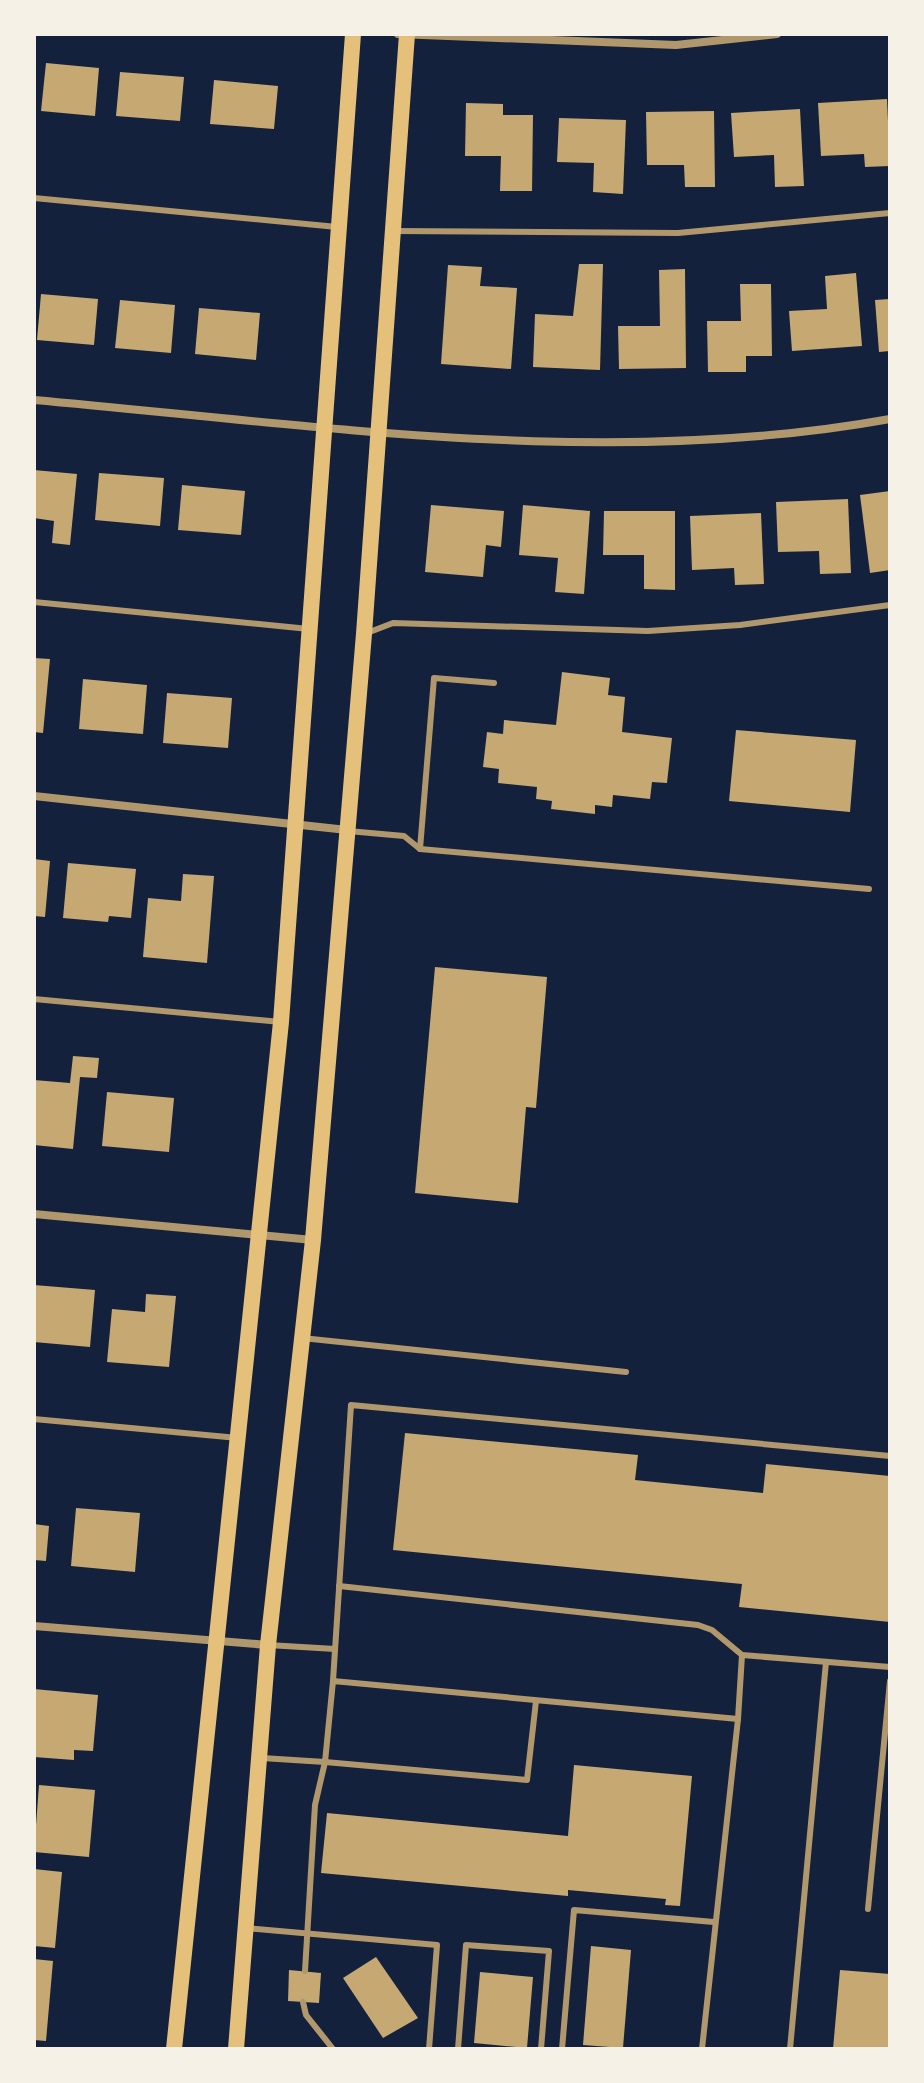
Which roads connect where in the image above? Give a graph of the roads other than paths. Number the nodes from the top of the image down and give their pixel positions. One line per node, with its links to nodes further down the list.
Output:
1 (353, 34): 7 (main road)
2 (398, 34): 3 (street)
3 (407, 34): 4 (street); 8 (main road)
4 (777, 34)
5 (34, 198): 7 (lane)
6 (890, 213): 8 (lane)
7 (338, 227): 11 (main road)
8 (392, 231): 12 (main road)
9 (34, 400): 11 (street)
10 (890, 419): 12 (street)
11 (324, 426): 12 (street); 15 (main road)
12 (376, 430): 16 (main road)
13 (34, 602): 15 (lane)
14 (890, 605): 16 (lane)
15 (311, 629): 19 (main road)
16 (364, 634): 20 (main road)
17 (494, 683): 21 (lane)
18 (34, 796): 19 (street)
19 (296, 825): 20 (street); 24 (main road)
20 (348, 831): 21 (lane); 27 (main road)
21 (420, 849): 22 (lane)
22 (869, 889)
23 (34, 999): 24 (lane)
24 (281, 1022): 26 (main road)
25 (34, 1214): 26 (street)
26 (259, 1235): 27 (street); 31 (main road)
27 (313, 1240): 28 (main road)
28 (302, 1338): 29 (lane); 36 (main road)
29 (626, 1372)
30 (34, 1419): 31 (lane)
31 (239, 1438): 35 (main road)
32 (890, 1456): 33 (lane)
33 (339, 1586): 37 (lane); 38 (lane)
34 (34, 1626): 35 (street)
35 (216, 1641): 36 (street); 53 (main road)
36 (268, 1645): 37 (lane); 45 (main road)
37 (335, 1649): 41 (lane)
38 (742, 1655): 39 (lane); 44 (lane)
39 (826, 1662): 40 (lane); 61 (lane)
40 (890, 1667)
41 (333, 1681): 43 (lane); 46 (lane)
42 (890, 1681): 47 (lane)
43 (536, 1701): 44 (lane); 46 (lane)
44 (738, 1719): 48 (lane)
45 (259, 1758): 46 (lane); 49 (main road)
46 (325, 1762): 50 (lane)
47 (868, 1909)
48 (714, 1922): 59 (lane); 60 (lane)
49 (246, 1928): 50 (lane); 54 (main road)
50 (307, 1933): 51 (lane); 56 (lane)
51 (305, 1971)
52 (303, 2002): 55 (lane)
53 (174, 2049)
54 (236, 2049)
55 (333, 2049)
56 (429, 2049)
57 (458, 2049): 58 (lane)
58 (541, 2049)
59 (562, 2049)
60 (702, 2049)
61 (790, 2049)

